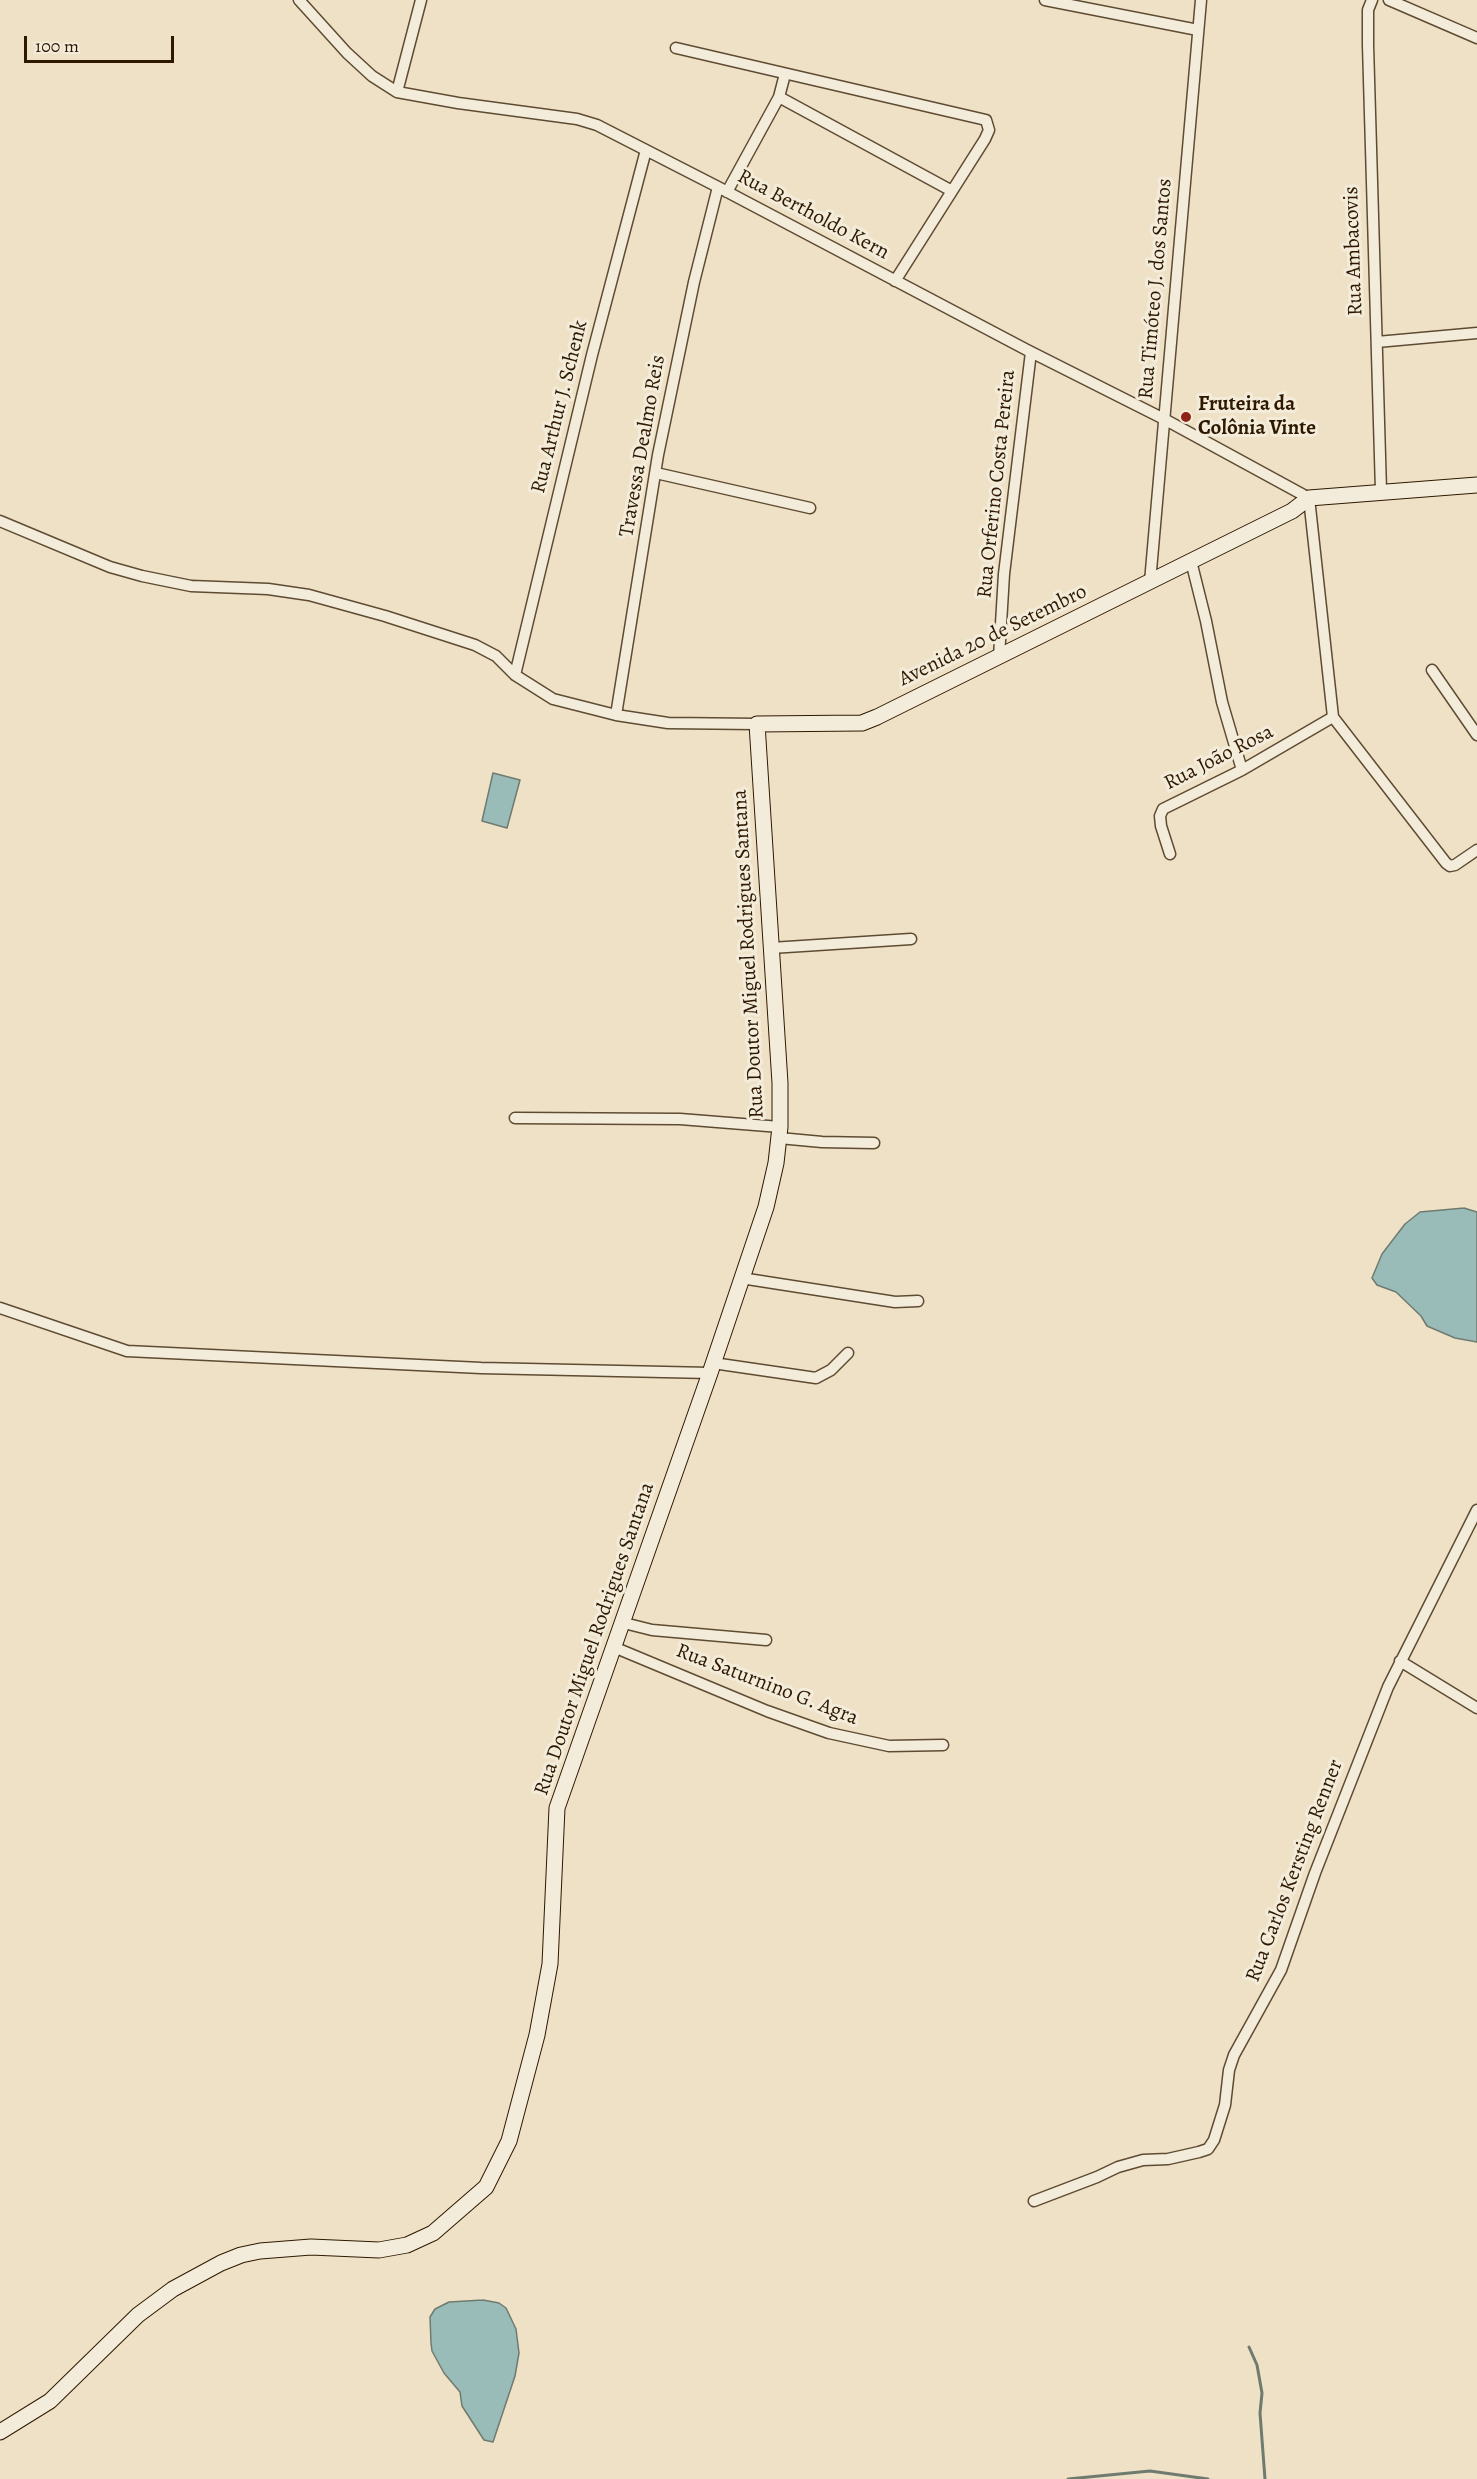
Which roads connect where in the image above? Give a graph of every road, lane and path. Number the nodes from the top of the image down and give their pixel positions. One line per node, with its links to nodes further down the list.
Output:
1 (299, 0): 11 (street, Rua Bertholdo Kern)
2 (422, 0): 11 (street)
3 (1045, 0): 7 (street)
4 (1200, 0): 7 (street, Rua Timóteo J. dos Santos)
5 (1389, 0): 8 (street)
6 (1370, 5): 18 (street, Rua Ambacovis)
7 (1198, 30): 20 (street, Rua Timóteo J. dos Santos)
8 (1477, 38)
9 (676, 48): 10 (street)
10 (785, 74): 12 (street, Travessa Dealmo Reis); 15 (street)
11 (397, 92): 13 (street, Rua Bertholdo Kern)
12 (779, 98): 14 (street, Travessa Dealmo Reis); 15 (street)
13 (646, 150): 14 (street, Rua Bertholdo Kern); 31 (street, Rua Arthur J. Schenk)
14 (722, 189): 16 (street, Rua Bertholdo Kern); 21 (street, Travessa Dealmo Reis)
15 (952, 191): 16 (street)
16 (895, 281): 19 (street, Rua Bertholdo Kern)
17 (1477, 333): 18 (street)
18 (1377, 342): 23 (street, Rua Ambacovis)
19 (1031, 352): 20 (street, Rua Bertholdo Kern); 29 (street, Rua Orferino Costa Pereira)
20 (1164, 419): 24 (street, Rua Bertholdo Kern); 28 (street, Rua Timóteo J. dos Santos)
21 (656, 473): 25 (street); 32 (street, Travessa Dealmo Reis)
22 (1477, 485): 23 (street, Avenida 20 de Setembro)
23 (1381, 491): 24 (street, Avenida 20 de Setembro)
24 (1309, 498): 27 (street, Avenida 20 de Setembro); 33 (street)
25 (810, 508)
26 (0, 521): 31 (street, Avenida 20 de Setembro)
27 (1191, 561): 28 (street, Avenida 20 de Setembro); 36 (street)
28 (1149, 582): 29 (street, Avenida 20 de Setembro)
29 (999, 657): 34 (street, Avenida 20 de Setembro)
30 (1432, 670): 35 (street)
31 (515, 675): 32 (street, Avenida 20 de Setembro)
32 (616, 715): 34 (street, Avenida 20 de Setembro)
33 (1333, 717): 36 (street, Rua João Rosa); 37 (street)
34 (757, 724): 40 (street, Rua Doutor Miguel Rodrigues Santana)
35 (1477, 735)
36 (1242, 770): 38 (street, Rua João Rosa)
37 (1477, 850)
38 (1170, 855)
39 (911, 939): 40 (street)
40 (771, 948): 42 (street, Rua Doutor Miguel Rodrigues Santana)
41 (515, 1118): 42 (street)
42 (779, 1132): 43 (street); 44 (street, Rua Doutor Miguel Rodrigues Santana)
43 (874, 1143)
44 (741, 1278): 45 (street); 48 (street, Rua Doutor Miguel Rodrigues Santana)
45 (918, 1301)
46 (0, 1308): 48 (street)
47 (848, 1353): 48 (street)
48 (712, 1368): 50 (street, Rua Doutor Miguel Rodrigues Santana)
49 (1477, 1510): 53 (street, Rua Carlos Kersting Renner)
50 (624, 1623): 51 (street); 52 (street, Rua Doutor Miguel Rodrigues Santana)
51 (766, 1640)
52 (616, 1648): 55 (street, Rua Saturnino G. Agra); 57 (street, Rua Doutor Miguel Rodrigues Santana)
53 (1400, 1661): 54 (street); 56 (street, Rua Carlos Kersting Renner)
54 (1477, 1708)
55 (943, 1745)
56 (1034, 2201)
57 (0, 2432)

